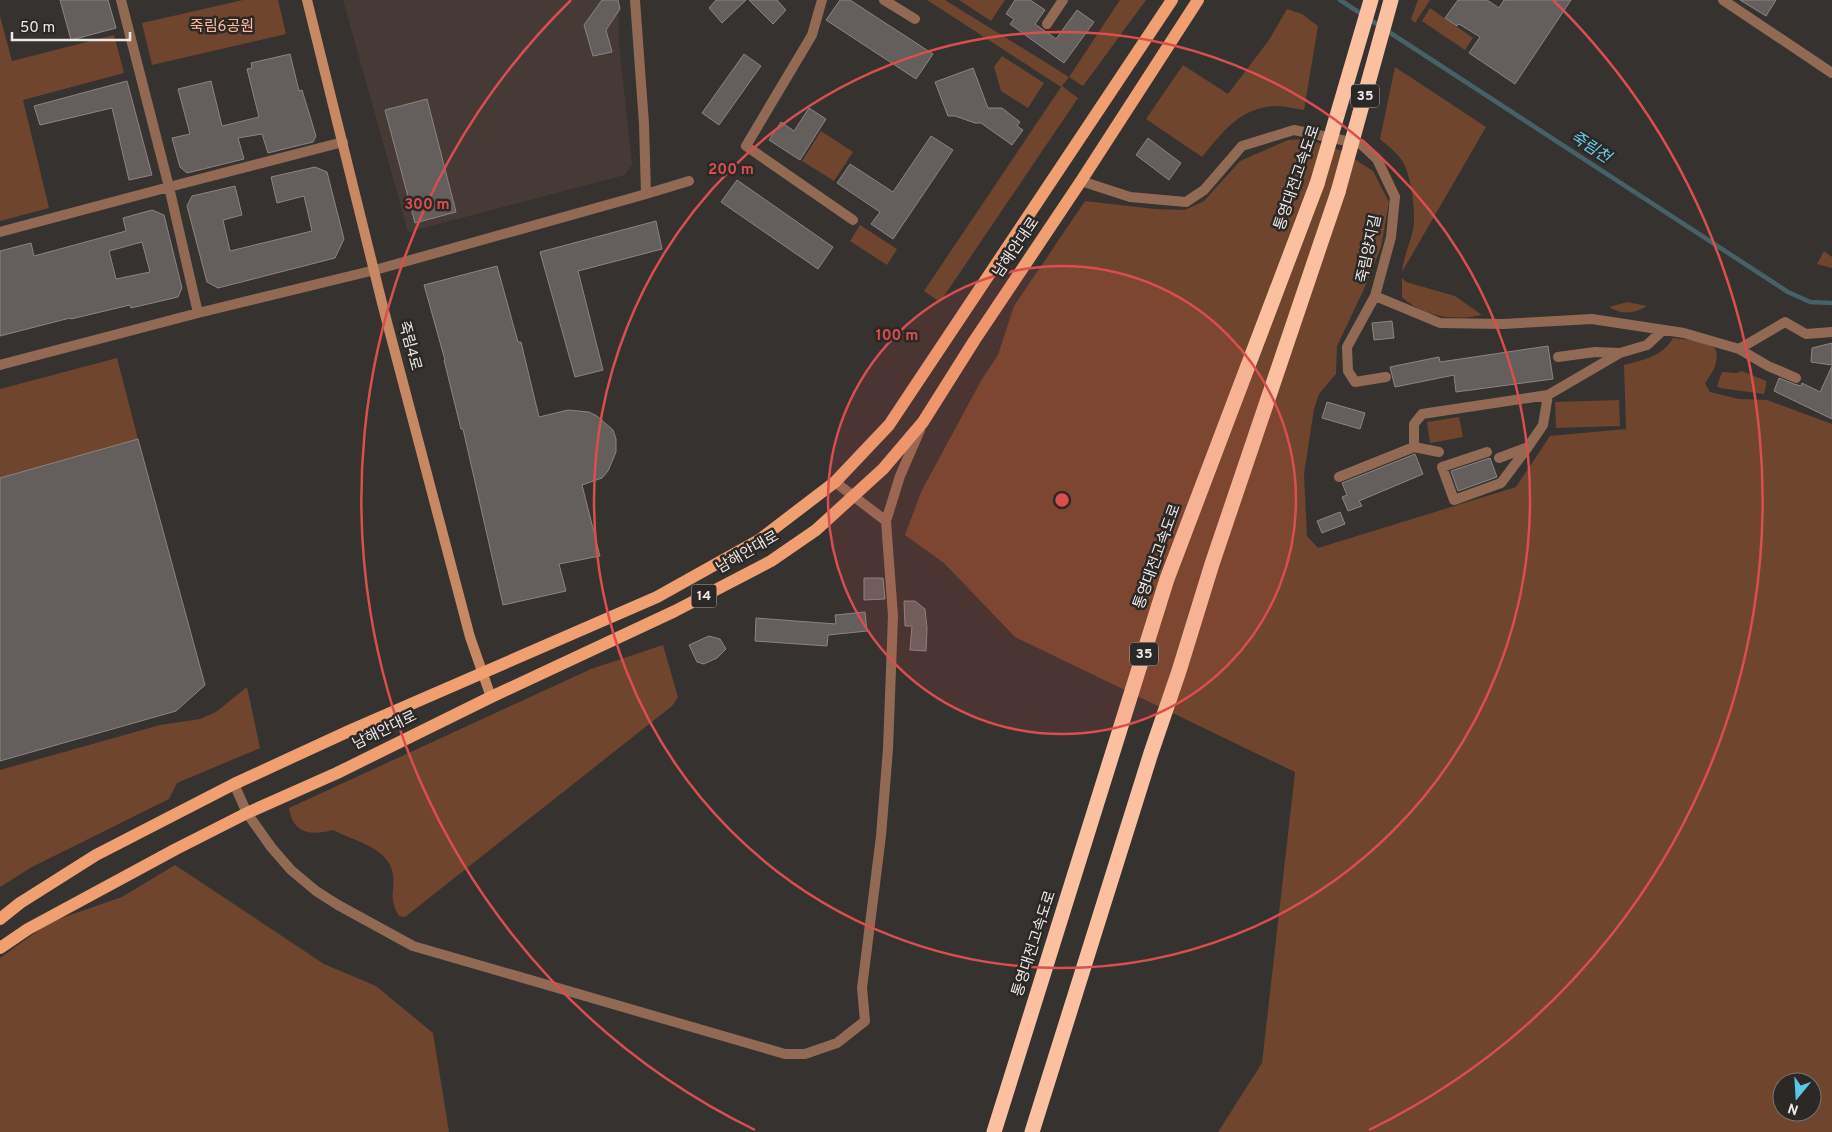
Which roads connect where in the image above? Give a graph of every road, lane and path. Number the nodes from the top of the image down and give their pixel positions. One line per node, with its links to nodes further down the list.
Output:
1 (121, 0): 18 (street)
2 (307, 0): 15 (street, 죽림4로)
3 (634, 0): 19 (street)
4 (822, 0): 20 (street)
5 (884, 0): 12 (street)
6 (1063, 0): 13 (street)
7 (1172, 0): 41 (main road, 남해안대로 / 14)
8 (1198, 0): 17 (main road, 남해안대로 / 14)
9 (1371, 0): 50 (highway, 통영대전고속도로 / 35, bridge)
10 (1391, 0): 51 (highway, 35, bridge)
11 (1723, 0): 14 (street)
12 (915, 19)
13 (1047, 24)
14 (1832, 73)
15 (343, 142): 18 (street); 22 (street, 죽림4로)
16 (690, 180): 19 (street)
17 (1081, 181): 23 (street, 죽림양지길); 34 (main road, 남해안대로 / 14)
18 (169, 187): 21 (street); 24 (street)
19 (646, 194): 22 (street)
20 (853, 220)
21 (0, 232)
22 (375, 270): 24 (street); 44 (street, 죽림4로)
23 (1375, 296): 25 (street, 죽림양지길); 31 (street)
24 (198, 313): 30 (street)
25 (1663, 330): 27 (street, 죽림양지길); 28 (street)
26 (1832, 332): 27 (street)
27 (1740, 349): 32 (street, 죽림양지길)
28 (1620, 353): 29 (street); 33 (street)
29 (1558, 357)
30 (0, 365)
31 (1386, 377)
32 (1796, 378)
33 (1548, 395): 35 (street); 36 (street)
34 (923, 422): 42 (main road, 남해안대로 / 14); 43 (street)
35 (1414, 447): 37 (street); 40 (street)
36 (1528, 447): 38 (street); 39 (street)
37 (1438, 452)
38 (1487, 452)
39 (1500, 458)
40 (1339, 477)
41 (835, 482): 42 (street); 44 (main road, 남해안대로 / 14)
42 (854, 496): 43 (street); 45 (main road, 남해안대로 / 14)
43 (886, 521): 47 (street)
44 (483, 674): 45 (street, 죽림4로); 46 (main road, 남해안대로 / 14)
45 (491, 697): 47 (main road, 남해안대로 / 14)
46 (234, 784): 47 (street); 48 (main road, 남해안대로 / 14)
47 (247, 813): 49 (main road, 남해안대로 / 14)
48 (0, 919)
49 (0, 948)
50 (994, 1132)
51 (1032, 1132)

